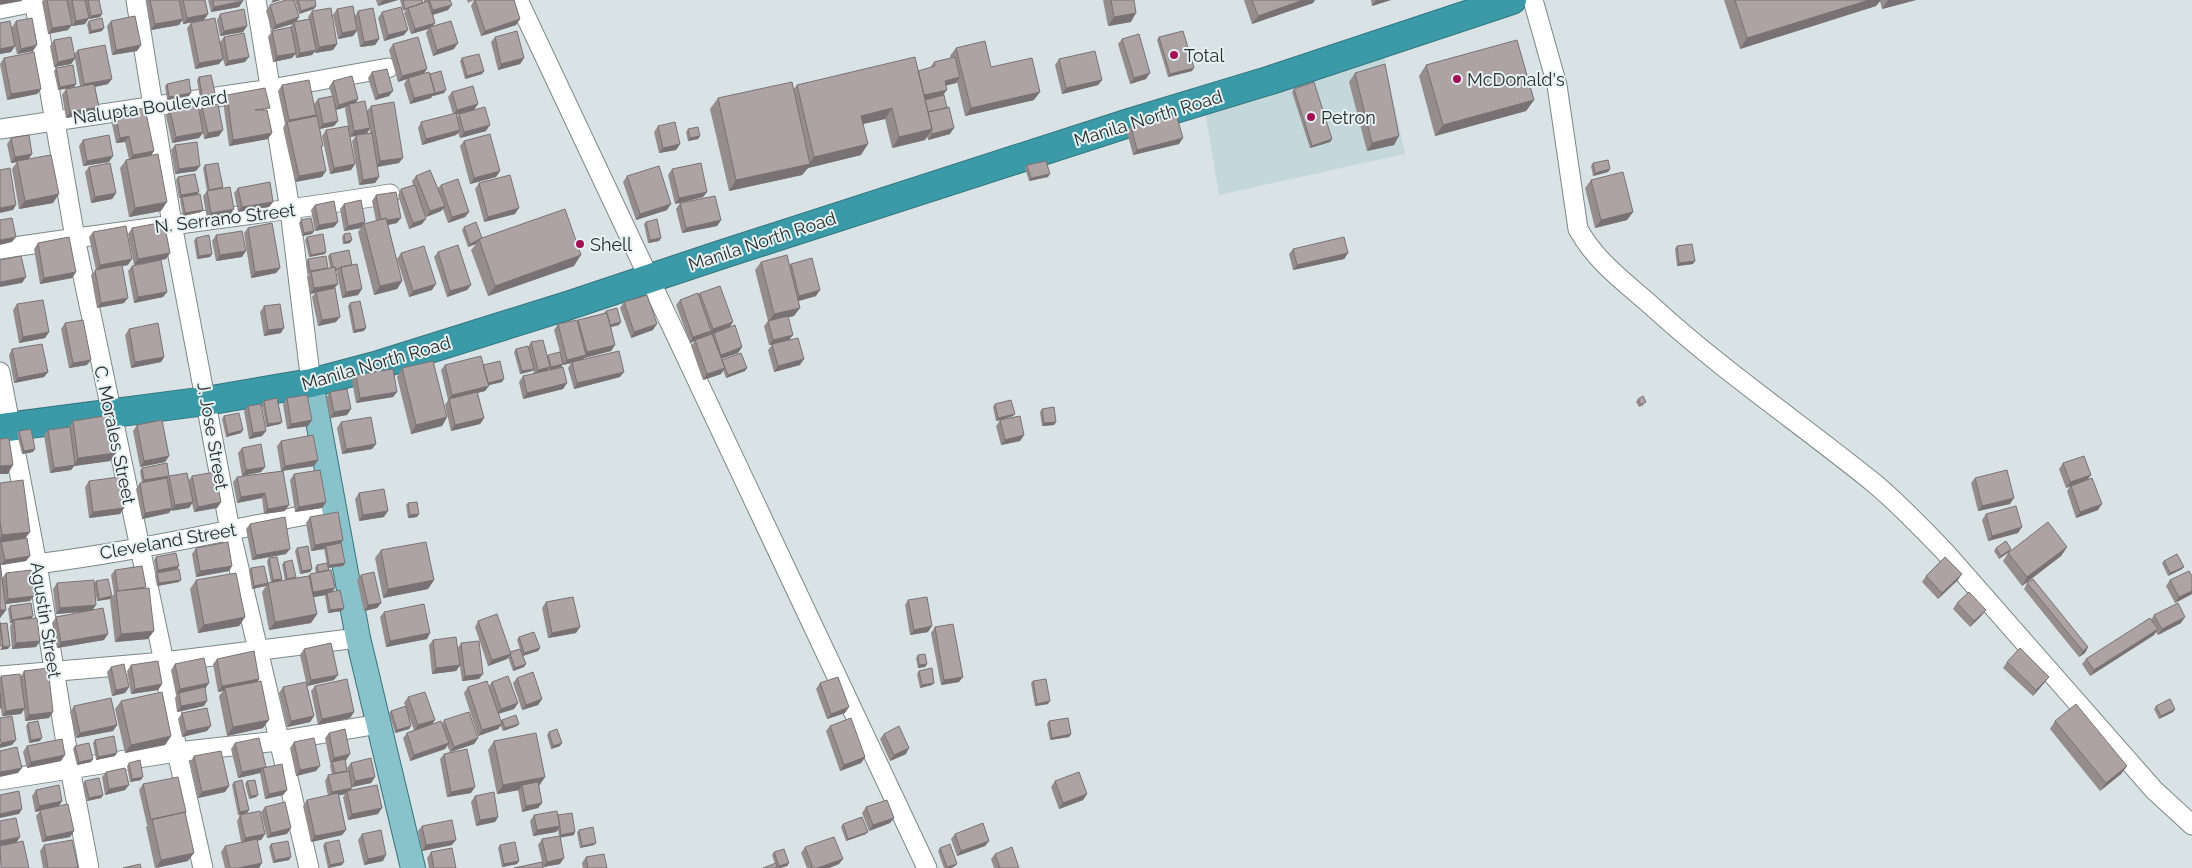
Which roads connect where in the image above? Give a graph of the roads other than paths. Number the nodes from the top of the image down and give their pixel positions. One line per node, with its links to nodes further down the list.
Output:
1 (136, 0): 10 (street, J. Jose Street)
2 (256, 0): 9 (street)
3 (518, 0): 18 (street)
4 (1512, 0): 18 (highway, Manila North Road)
5 (1533, 0): 39 (street)
6 (38, 1): 7 (street); 11 (street, C. Morales Street)
7 (0, 9)
8 (388, 68): 9 (street, Nalupta Boulevard)
9 (271, 89): 10 (street, Nalupta Boulevard); 14 (street)
10 (152, 108): 11 (street, Nalupta Boulevard); 15 (street, J. Jose Street)
11 (55, 120): 12 (street, Nalupta Boulevard); 16 (street, C. Morales Street)
12 (0, 129)
13 (390, 194): 14 (street, N. Serrano Street)
14 (290, 210): 15 (street, N. Serrano Street); 20 (street)
15 (172, 224): 16 (street, N. Serrano Street); 21 (street, J. Jose Street)
16 (75, 238): 17 (street, N. Serrano Street); 22 (street, C. Morales Street)
17 (0, 249)
18 (650, 279): 20 (highway, Manila North Road); 44 (street)
19 (0, 372): 23 (street, Agustin Street)
20 (311, 383): 21 (highway, Manila North Road); 24 (main road)
21 (206, 401): 22 (highway, Manila North Road); 25 (street, J. Jose Street)
22 (110, 414): 23 (highway, Manila North Road); 26 (street, C. Morales Street)
23 (5, 428): 27 (street, Agustin Street)
24 (335, 509): 25 (street, Cleveland Street); 29 (main road)
25 (230, 530): 26 (street, Cleveland Street); 30 (street, J. Jose Street)
26 (138, 547): 27 (street, Cleveland Street); 31 (street, C. Morales Street)
27 (37, 564): 28 (street, Cleveland Street); 32 (street, Agustin Street)
28 (0, 568)
29 (358, 638): 30 (street); 34 (main road)
30 (259, 651): 31 (street); 35 (street, J. Jose Street)
31 (164, 662): 32 (street); 36 (street, C. Morales Street)
32 (55, 672): 33 (street); 37 (street, Agustin Street)
33 (0, 676)
34 (379, 724): 35 (street); 43 (main road)
35 (278, 741): 36 (street); 42 (street, J. Jose Street)
36 (177, 752): 37 (street); 41 (street, C. Morales Street)
37 (70, 768): 38 (street); 40 (street, Agustin Street)
38 (0, 780)
39 (2192, 825)
40 (89, 868)
41 (203, 868)
42 (309, 868)
43 (414, 868)
44 (927, 868)

